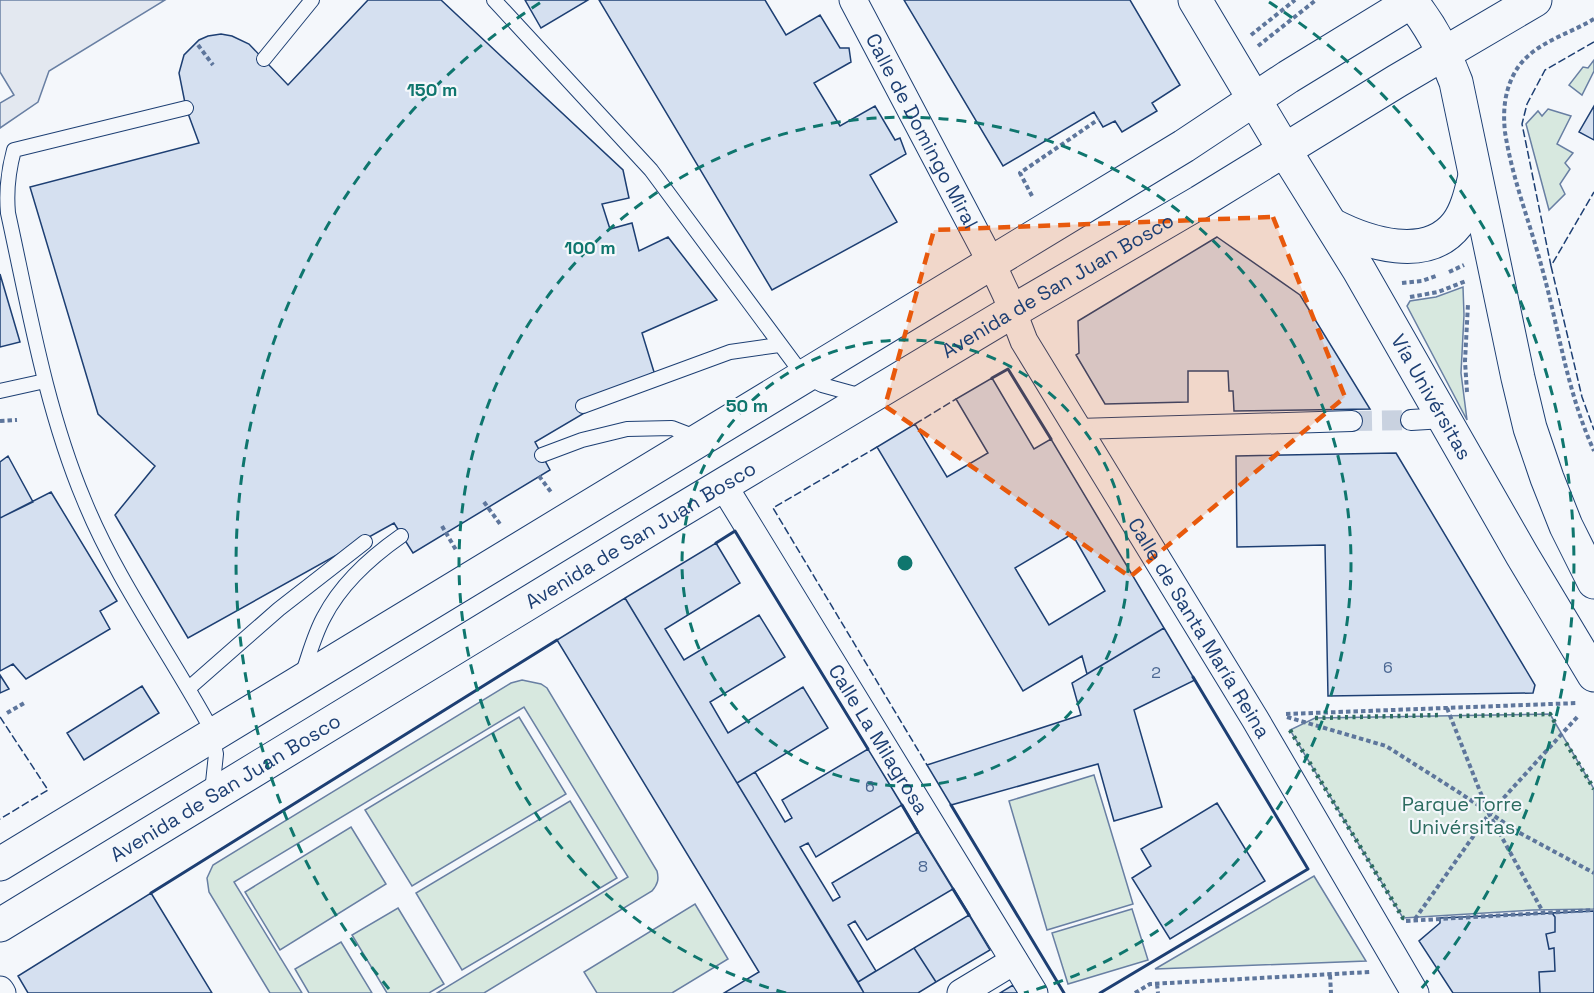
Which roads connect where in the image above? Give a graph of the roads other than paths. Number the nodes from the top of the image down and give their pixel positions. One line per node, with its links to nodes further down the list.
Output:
1 (312, 0): 8 (lane)
2 (495, 0): 16 (lane)
3 (853, 0): 14 (street, Calle de Domingo Miral)
4 (1195, 0): 10 (main road, Vía Univérsitas)
5 (1535, 0): 7 (main road, Avenida de San Juan Bosco)
6 (1414, 5): 7 (main road); 10 (main road)
7 (1445, 55): 11 (main road, Avenida de San Juan Bosco); 12 (main road)
8 (264, 59)
9 (186, 108): 18 (lane)
10 (1261, 111): 11 (main road, Vía Univérsitas); 14 (main road)
11 (1285, 151): 13 (main road, Vía Univérsitas); 15 (main road, Avenida de San Juan Bosco)
12 (1475, 176): 13 (main road); 31 (main road)
13 (1332, 225): 22 (main road, Vía Univérsitas)
14 (991, 262): 15 (street, Calle de Santa María Reina); 17 (main road)
15 (1013, 311): 20 (main road, Avenida de San Juan Bosco); 25 (street, Calle de Santa María Reina)
16 (779, 345): 17 (lane); 21 (lane)
17 (803, 375): 20 (lane); 26 (main road)
18 (45, 381): 19 (lane); 33 (lane)
19 (0, 391)
20 (868, 398): 28 (main road, Avenida de San Juan Bosco)
21 (583, 406)
22 (1456, 408): 23 (street); 34 (main road, Vía Univérsitas)
23 (1412, 420)
24 (1352, 421): 25 (street)
25 (1078, 429): 42 (street, Calle de Santa María Reina)
26 (702, 440): 27 (lane); 32 (main road)
27 (542, 455)
28 (723, 485): 36 (main road, Avenida de San Juan Bosco); 39 (street, Calle La Milagrosa)
29 (402, 536): 32 (lane)
30 (365, 542): 33 (lane)
31 (1594, 582)
32 (299, 684): 35 (main road)
33 (189, 688): 35 (lane)
34 (1588, 689)
35 (213, 734): 36 (lane); 37 (main road)
36 (211, 797): 38 (main road, Avenida de San Juan Bosco)
37 (0, 864)
38 (0, 925)
39 (1014, 961): 40 (street); 41 (street, Calle La Milagrosa)
40 (961, 993)
41 (1034, 993)
42 (1415, 993)

